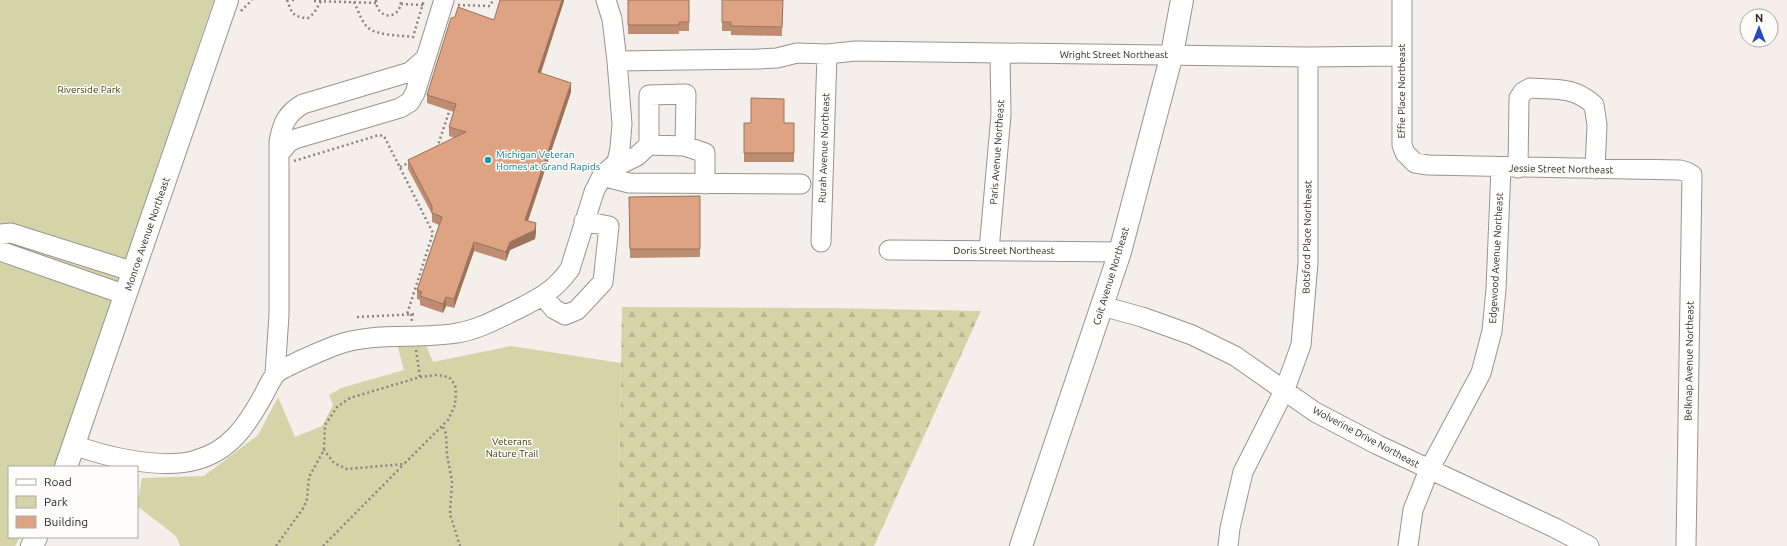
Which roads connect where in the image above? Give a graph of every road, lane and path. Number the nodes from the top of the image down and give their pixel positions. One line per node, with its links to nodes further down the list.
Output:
1 (227, 0): 43 (main road, Monroe Avenue Northeast)
2 (287, 0): 12 (path)
3 (292, 0): 4 (path)
4 (296, 0)
5 (401, 0): 14 (path)
6 (424, 0): 13 (path)
7 (444, 0): 20 (street)
8 (606, 0): 21 (street)
9 (1182, 0): 17 (main road, Coit Avenue Northeast)
10 (1402, 0): 18 (street, Effie Place Northeast)
11 (314, 1): 12 (path)
12 (321, 1): 13 (path)
13 (354, 2): 14 (path)
14 (376, 2)
15 (827, 54): 16 (street, Wright Street Northeast); 21 (street, Wright Street Northeast); 38 (street, Rurah Avenue Northeast)
16 (1000, 54): 17 (street, Wright Street Northeast); 40 (street, Paris Avenue Northeast)
17 (1172, 54): 19 (street, Wright Street Northeast); 42 (main road, Coit Avenue Northeast)
18 (1401, 56): 19 (street, Wright Street Northeast); 28 (street, Effie Place Northeast)
19 (1308, 57): 51 (street, Botsford Place Northeast)
20 (425, 59): 26 (street); 26 (street)
21 (616, 61): 32 (street)
22 (452, 104): 25 (path)
23 (648, 145): 24 (street); 24 (street); 32 (street)
24 (685, 146): 34 (street)
25 (436, 150)
26 (279, 157): 29 (path); 50 (street)
27 (412, 161): 29 (path)
28 (1428, 165): 30 (street, Jessie Street Northeast)
29 (400, 167): 47 (path)
30 (1510, 168): 31 (street, Jessie Street Northeast); 31 (street, Edgewood Avenue Northeast); 57 (street, Edgewood Avenue Northeast)
31 (1595, 169): 33 (street, Jessie Street Northeast)
32 (608, 172): 34 (street); 36 (street)
33 (1692, 175): 65 (street, Belknap Avenue Northeast)
34 (705, 184): 35 (street)
35 (801, 184)
36 (584, 221): 45 (street); 45 (street)
37 (0, 234): 43 (street)
38 (821, 242)
39 (889, 250): 40 (street, Doris Street Northeast)
40 (989, 250): 42 (street, Doris Street Northeast)
41 (0, 251): 44 (street)
42 (1120, 252): 46 (main road, Coit Avenue Northeast)
43 (134, 272): 44 (main road, Monroe Avenue Northeast)
44 (126, 294): 53 (main road, Monroe Avenue Northeast)
45 (543, 296): 50 (street)
46 (1102, 306): 51 (street, Wolverine Drive Northeast); 61 (main road, Coit Avenue Northeast)
47 (407, 314): 48 (path); 49 (path)
48 (417, 314)
49 (357, 317)
50 (275, 374): 53 (street)
51 (1285, 389): 57 (street, Wolverine Drive Northeast); 62 (street, Botsford Place Northeast)
52 (443, 427): 54 (path); 55 (path); 60 (path)
53 (74, 445): 56 (main road, Monroe Avenue Northeast)
54 (324, 450): 55 (path); 58 (path)
55 (404, 464): 59 (path)
56 (66, 466)
57 (1429, 470): 63 (street, Edgewood Avenue Northeast); 64 (street, Wolverine Drive Northeast)
58 (276, 546)
59 (323, 546)
60 (460, 546)
61 (1021, 546)
62 (1228, 546)
63 (1408, 546)
64 (1589, 546)
65 (1686, 546)

